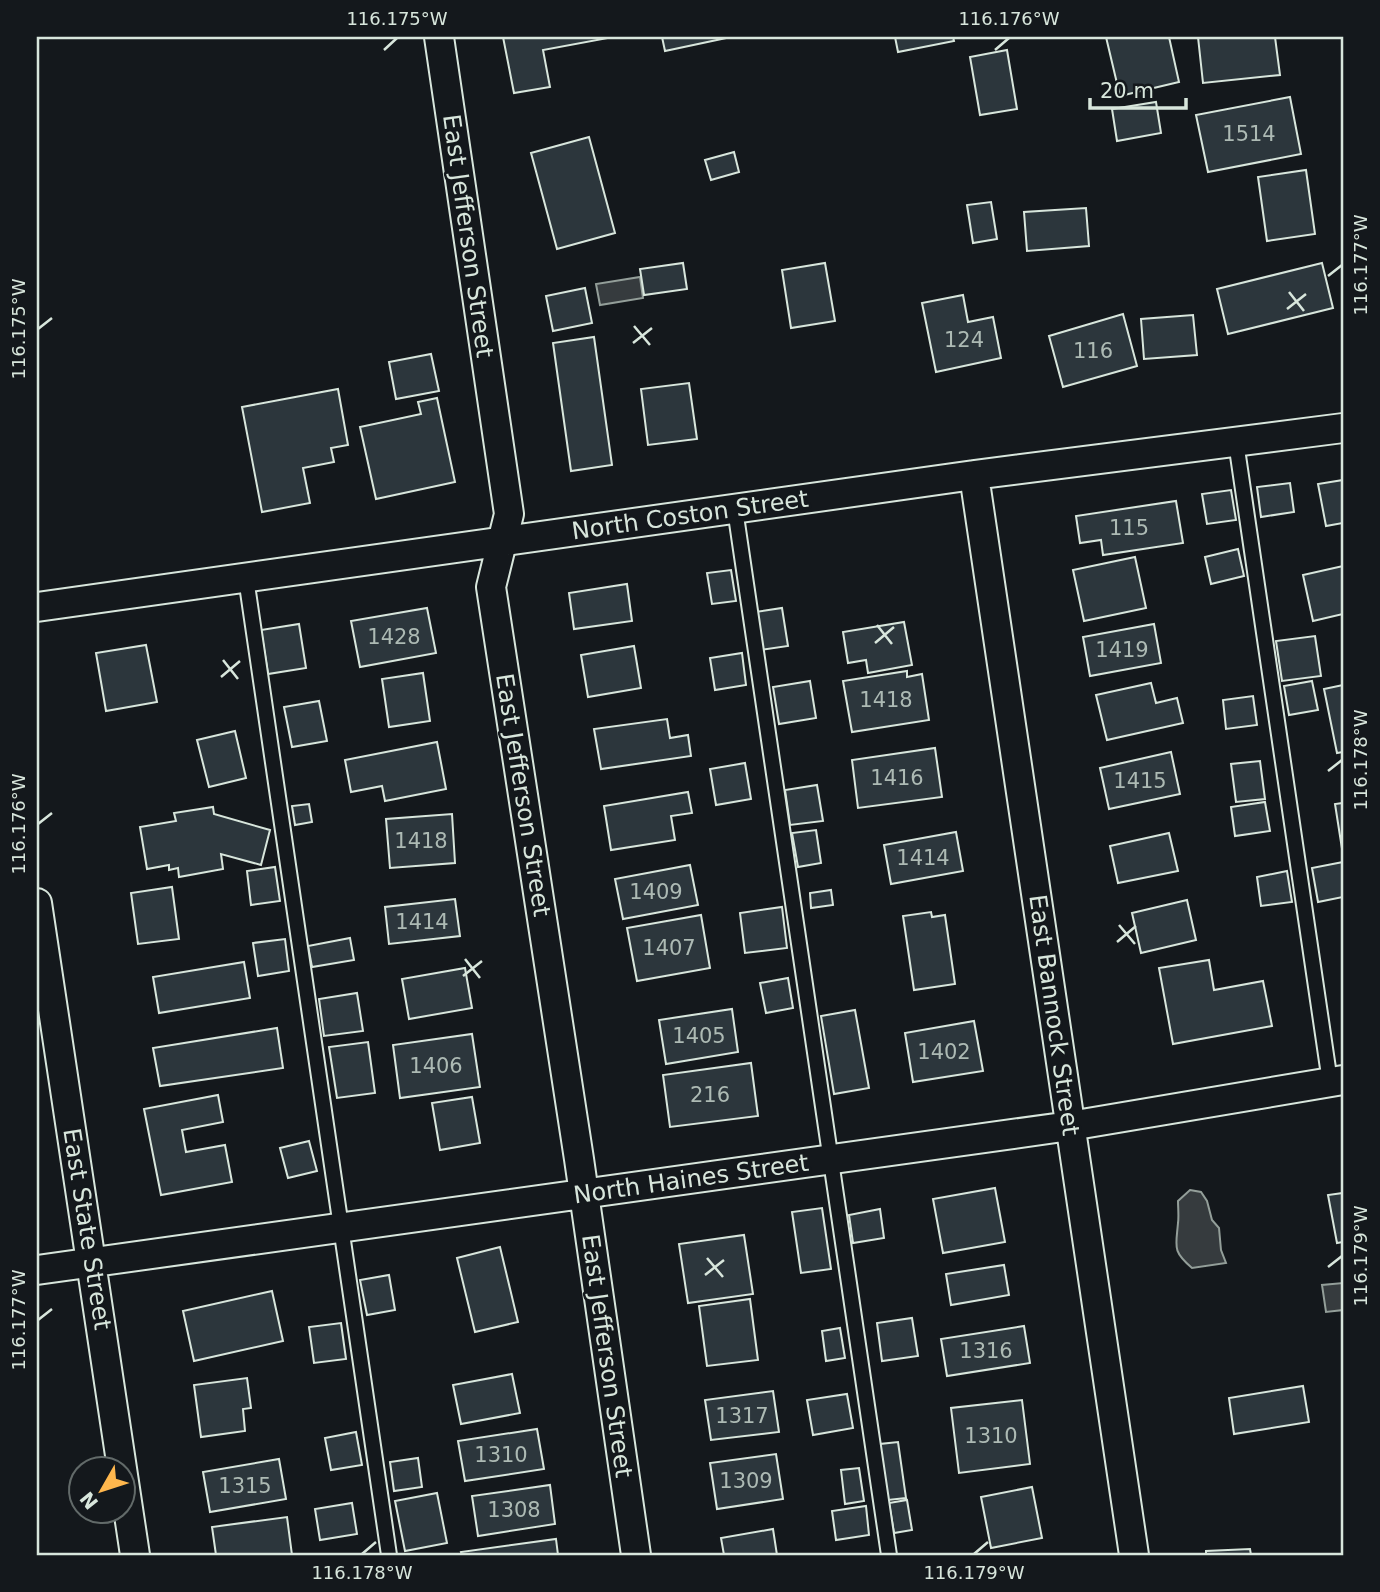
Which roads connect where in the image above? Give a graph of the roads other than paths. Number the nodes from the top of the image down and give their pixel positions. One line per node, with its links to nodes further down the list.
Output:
1 (439, 37): 6 (street, East Jefferson Street)
2 (1343, 428): 3 (street, North Coston Street)
3 (1236, 442): 4 (street, North Coston Street); 10 (lane)
4 (974, 475): 5 (street, North Coston Street); 11 (street, East Bannock Street)
5 (735, 509): 6 (street, North Coston Street); 12 (lane)
6 (501, 542): 7 (street, North Coston Street); 13 (street, East Jefferson Street)
7 (246, 578): 8 (street, North Coston Street); 14 (lane)
8 (37, 607)
9 (37, 903): 15 (street, East State Street)
10 (1336, 1081): 11 (street, North Haines Street)
11 (1070, 1126): 12 (street, North Haines Street); 21 (street, East Bannock Street)
12 (831, 1159): 13 (street, North Haines Street); 20 (lane)
13 (584, 1194): 14 (street, North Haines Street); 19 (street, East Jefferson Street)
14 (341, 1228): 15 (street, North Haines Street); 18 (lane)
15 (92, 1262): 16 (street, North Haines Street); 17 (street, East State Street)
16 (37, 1270)
17 (135, 1555)
18 (389, 1555)
19 (636, 1555)
20 (889, 1555)
21 (1134, 1555)

